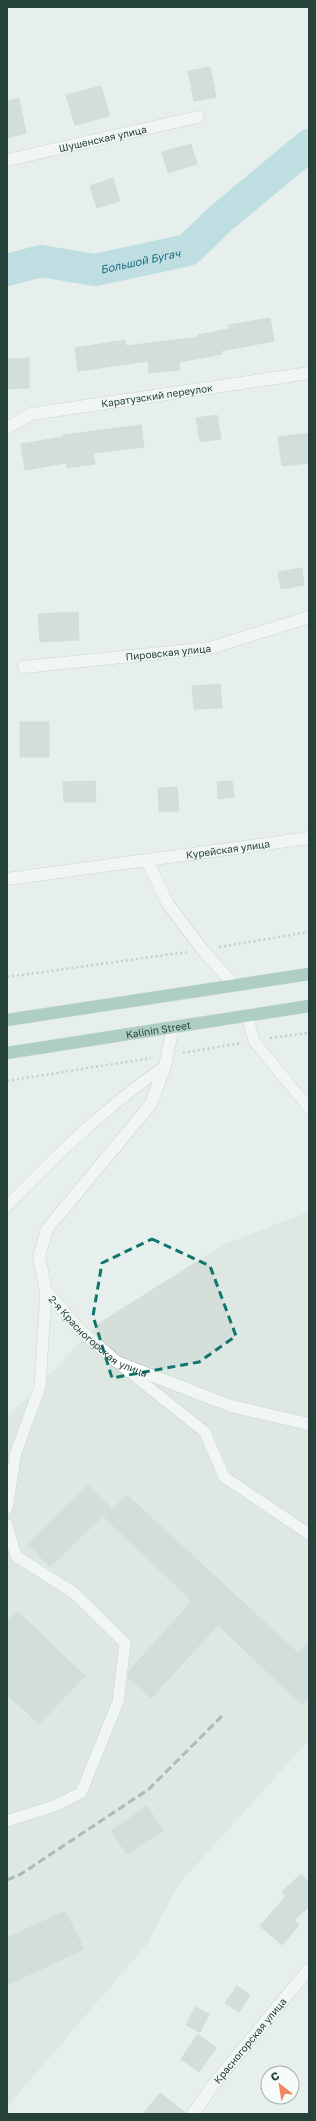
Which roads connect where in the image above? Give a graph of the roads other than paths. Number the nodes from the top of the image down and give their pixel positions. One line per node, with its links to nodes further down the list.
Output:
1 (198, 117): 2 (street, Шушенская улица)
2 (7, 160)
3 (309, 373): 4 (street, Каратузский переулок)
4 (7, 428)
5 (309, 617): 6 (street, Пировская улица)
6 (24, 668)
7 (309, 838): 8 (street, Курейская улица)
8 (147, 861): 9 (street, Курейская улица); 11 (street)
9 (7, 879)
10 (309, 974): 11 (main road)
11 (234, 985): 14 (main road)
12 (309, 1006): 13 (main road, Kalinin Street)
13 (247, 1015): 15 (main road, Kalinin Street); 18 (lane)
14 (7, 1020)
15 (173, 1027): 16 (main road, Kalinin Street); 17 (street, 2-я Красногорская улица)
16 (7, 1053)
17 (165, 1066): 19 (lane); 20 (street, 2-я Красногорская улица)
18 (309, 1108)
19 (7, 1206)
20 (46, 1291): 21 (street, 2-я Красногорская улица); 23 (lane)
21 (117, 1362): 22 (street, 2-я Красногорская улица); 25 (lane)
22 (309, 1424)
23 (7, 1508)
24 (7, 1525): 26 (lane)
25 (309, 1534)
26 (7, 1821)
27 (309, 1969): 28 (street, Красногорская улица)
28 (193, 2114)

